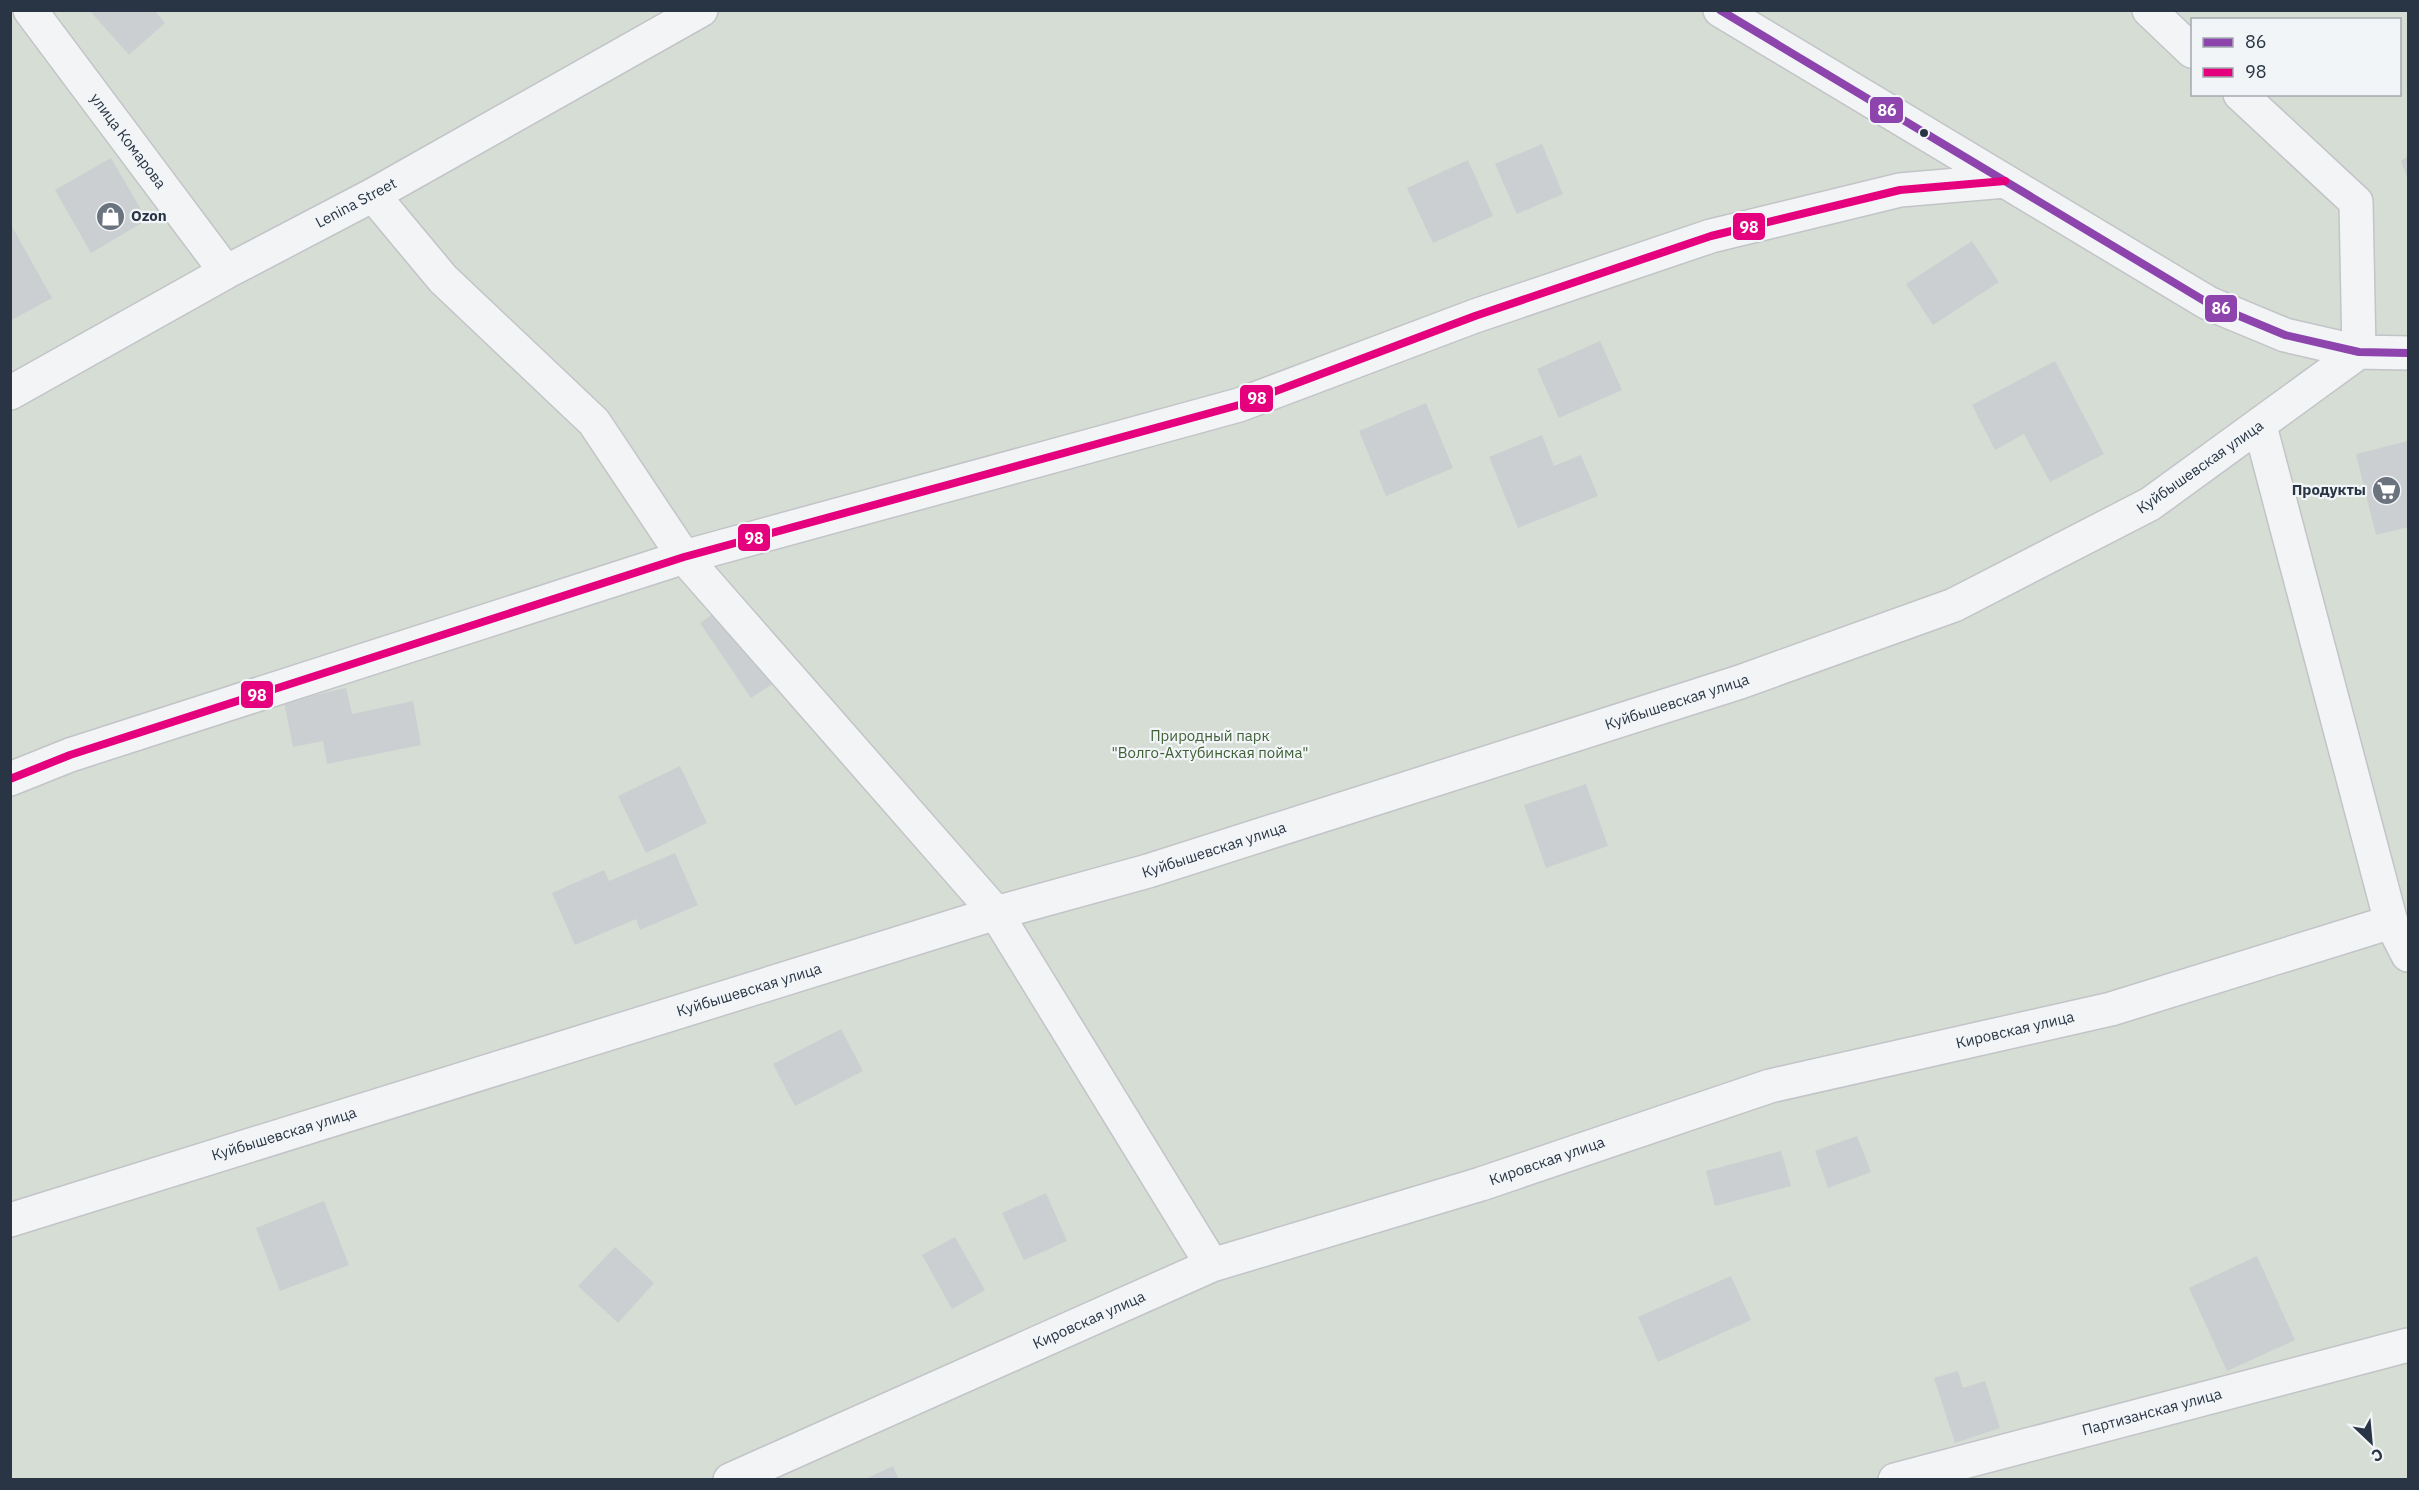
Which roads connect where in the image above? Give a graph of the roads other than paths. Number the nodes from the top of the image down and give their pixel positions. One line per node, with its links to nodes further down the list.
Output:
1 (30, 10): 9 (street, улица Комарова)
2 (701, 10): 8 (street, Lenina Street)
3 (1720, 10): 7 (street)
4 (2149, 10): 5 (street)
5 (2191, 49)
6 (2242, 96): 10 (street)
7 (2005, 181): 10 (street); 14 (street)
8 (373, 195): 9 (street, Lenina Street); 14 (street)
9 (226, 272): 12 (street, Lenina Street)
10 (2359, 352): 11 (street); 13 (street, Куйбышевская улица)
11 (2409, 353)
12 (10, 393)
13 (2260, 426): 16 (street, Куйбышевская улица); 17 (street)
14 (684, 557): 15 (street); 16 (street)
15 (10, 780)
16 (996, 913): 19 (street, Куйбышевская улица); 20 (street)
17 (2391, 921): 18 (street); 20 (street, Кировская улица)
18 (2409, 955)
19 (10, 1220)
20 (1212, 1265): 22 (street, Кировская улица)
21 (2409, 1346): 23 (street, Партизанская улица)
22 (730, 1479)
23 (1895, 1479)

